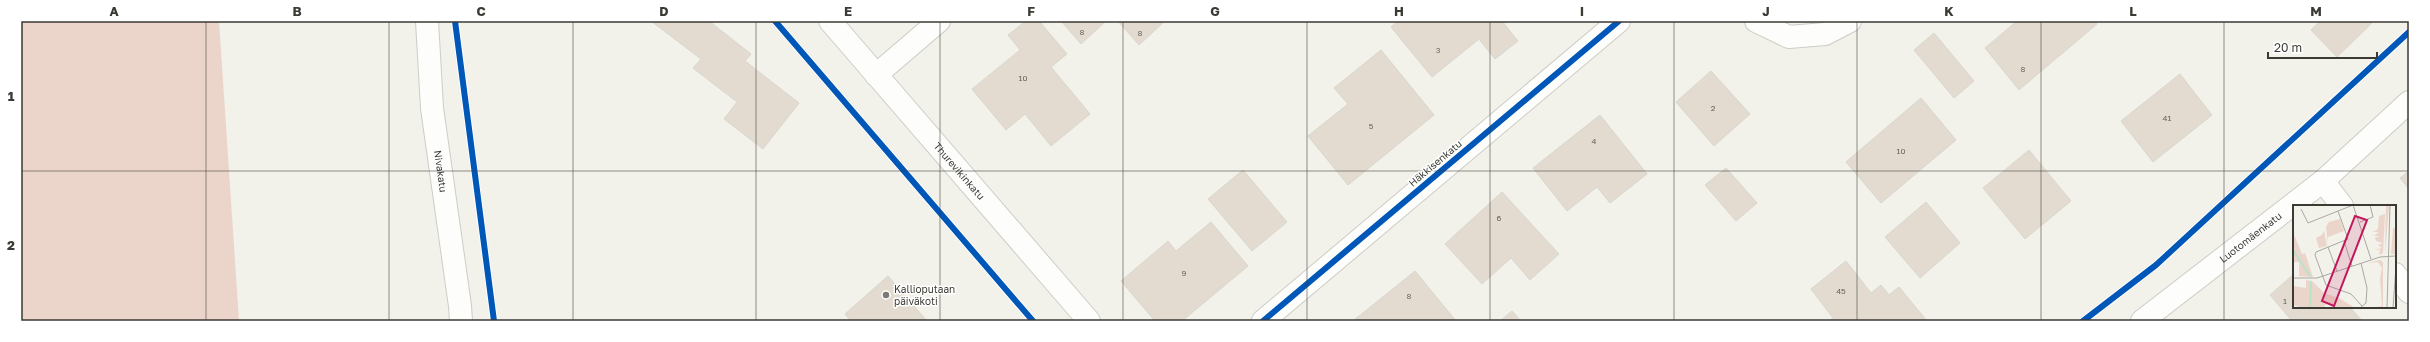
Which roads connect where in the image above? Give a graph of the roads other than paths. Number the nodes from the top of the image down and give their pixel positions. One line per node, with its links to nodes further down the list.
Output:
1 (427, 21): 13 (street, Nivakatu)
2 (830, 21): 7 (street, Thurevikinkatu)
3 (939, 21): 7 (street)
4 (1619, 21): 15 (street, Häkkisenkatu)
5 (1756, 21): 6 (street)
6 (1850, 21)
7 (876, 75): 14 (street, Thurevikinkatu)
8 (2409, 102): 9 (street, Luotomäenkatu)
9 (2323, 181): 10 (street); 16 (street, Luotomäenkatu)
10 (2341, 205)
11 (2396, 275): 12 (street)
12 (2409, 292)
13 (460, 321)
14 (1089, 321)
15 (1263, 321)
16 (2142, 321)

